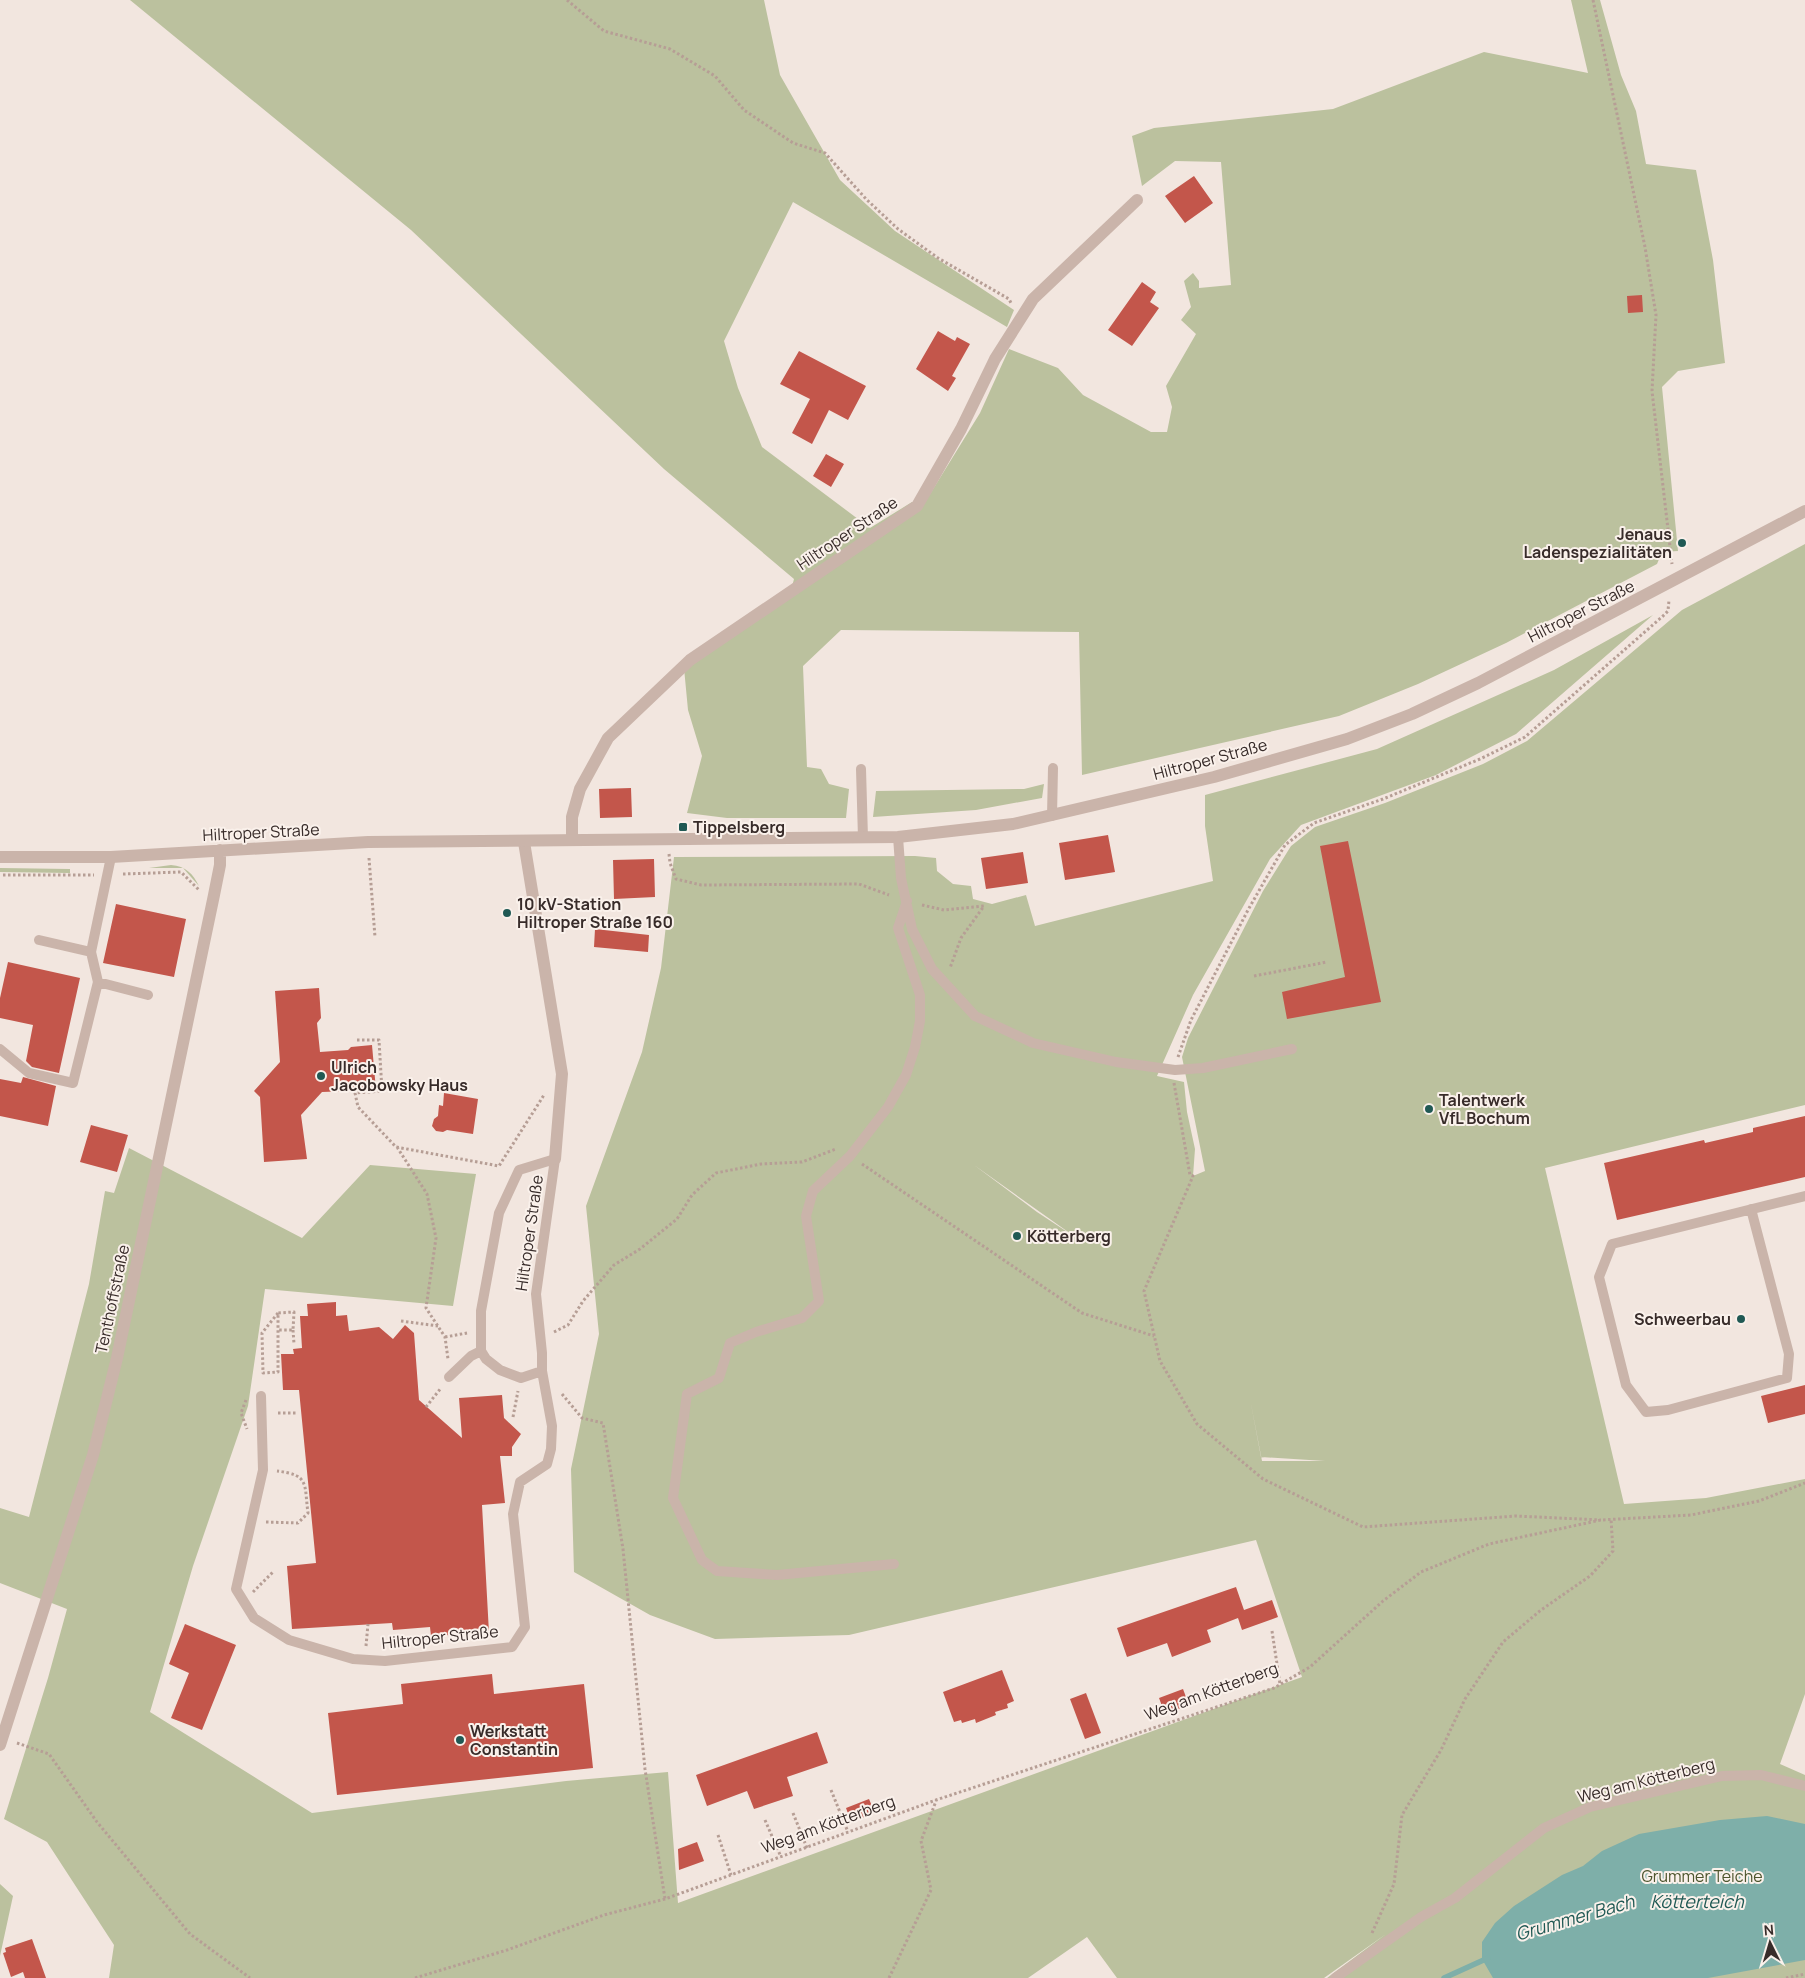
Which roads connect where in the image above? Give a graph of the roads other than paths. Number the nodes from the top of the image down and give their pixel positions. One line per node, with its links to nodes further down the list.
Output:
1 (1137, 200): 8 (street, Hiltroper Straße)
2 (1805, 511): 5 (street, Hiltroper Straße)
3 (1053, 768): 5 (lane)
4 (861, 769): 7 (lane)
5 (1052, 816): 6 (street, Hiltroper Straße)
6 (898, 837): 7 (street, Hiltroper Straße); 13 (lane)
7 (863, 838): 8 (street, Hiltroper Straße)
8 (572, 840): 9 (street, Hiltroper Straße)
9 (524, 842): 10 (street, Hiltroper Straße); 20 (street, Hiltroper Straße)
10 (220, 850): 12 (street, Hiltroper Straße); 28 (street, Tenthoffstraße)
11 (0, 857): 12 (street, Hiltroper Straße)
12 (111, 857): 15 (lane)
13 (907, 901): 19 (lane); 27 (lane)
14 (39, 940): 15 (lane)
15 (91, 952): 16 (lane)
16 (98, 982): 17 (lane); 18 (lane)
17 (148, 995)
18 (0, 1049)
19 (1292, 1049)
20 (555, 1159): 23 (lane, Hiltroper Straße); 24 (lane, Hiltroper Straße)
21 (1805, 1196): 22 (lane)
22 (1751, 1209): 22 (lane)
23 (480, 1351): 24 (lane); 25 (lane)
24 (542, 1371): 26 (lane, Hiltroper Straße)
25 (449, 1377)
26 (261, 1396)
27 (894, 1564)
28 (0, 1745)
29 (1805, 1786): 30 (lane, Weg am Kötterberg)
30 (1335, 1978)

